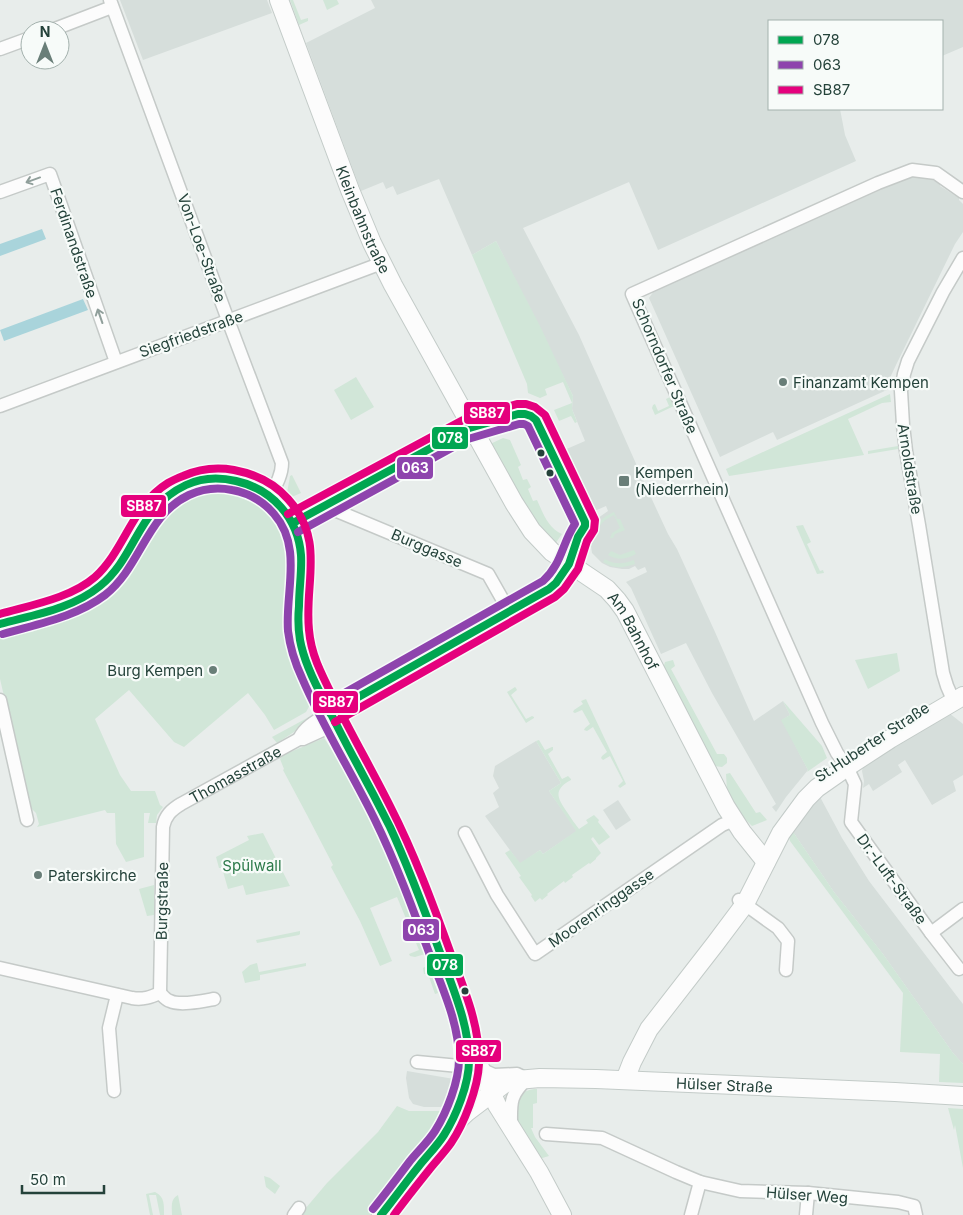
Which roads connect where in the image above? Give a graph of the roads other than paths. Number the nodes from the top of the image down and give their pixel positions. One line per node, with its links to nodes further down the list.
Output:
1 (279, 0): 9 (street, Kleinbahnstraße)
2 (111, 4): 3 (street); 10 (street, Von-Loe-Straße)
3 (70, 22)
4 (20, 42): 5 (street)
5 (0, 50)
6 (0, 192): 11 (street, Ferdinandstraße, one-way to 6)
7 (963, 192): 23 (street, Schorndorfer Straße)
8 (963, 258): 20 (street, Arnoldstraße)
9 (382, 263): 10 (street, Siegfriedstraße); 13 (street, Kleinbahnstraße)
10 (228, 320): 11 (street, Siegfriedstraße); 14 (street, Von-Loe-Straße)
11 (116, 362): 12 (street, Siegfriedstraße)
12 (0, 406)
13 (472, 426): 15 (street); 17 (street, Am Bahnhof)
14 (270, 496): 16 (street); 19 (street)
15 (325, 506): 16 (street); 18 (street, Burggasse)
16 (293, 523): 22 (street)
17 (569, 564): 18 (street, Thomasstraße); 26 (street, Am Bahnhof)
18 (509, 612): 22 (street, Thomasstraße)
19 (0, 624)
20 (957, 694): 23 (street, St.Huberter Straße)
21 (0, 703): 25 (street)
22 (333, 718): 24 (street, Thomasstraße); 39 (street)
23 (844, 763): 28 (street, St.Huberter Straße); 31 (street, Dr.-Luft-Straße)
24 (171, 811): 35 (street, Burgstraße)
25 (27, 820)
26 (734, 820): 27 (street, Moorenringgasse); 28 (street, Am Bahnhof)
27 (465, 833)
28 (763, 858): 29 (street, St.Huberter Straße)
29 (742, 902): 33 (street); 41 (street, St.Huberter Straße)
30 (963, 909): 31 (street, Dr.-Luft-Straße)
31 (931, 933): 34 (street, Dr.-Luft-Straße)
32 (0, 968): 36 (street)
33 (786, 970)
34 (959, 970)
35 (160, 993): 36 (street); 37 (street)
36 (117, 994): 42 (street)
37 (214, 1000)
38 (417, 1062): 39 (street)
39 (468, 1067): 40 (street); 43 (street); 46 (street)
40 (527, 1079): 41 (street, Hülser Straße); 43 (street, Hülser Straße); 45 (street)
41 (625, 1080): 44 (street, Hülser Straße)
42 (114, 1091)
43 (492, 1094): 45 (street); 46 (street, Hülser Straße)
44 (963, 1096)
45 (511, 1126): 52 (street)
46 (447, 1131): 51 (street)
47 (546, 1134): 48 (street, Hülser Weg)
48 (700, 1182): 49 (street, Hülser Weg); 53 (street)
49 (808, 1194): 50 (street, Hülser Weg); 54 (street)
50 (915, 1211)
51 (381, 1215)
52 (562, 1215)
53 (691, 1215)
54 (806, 1215)

